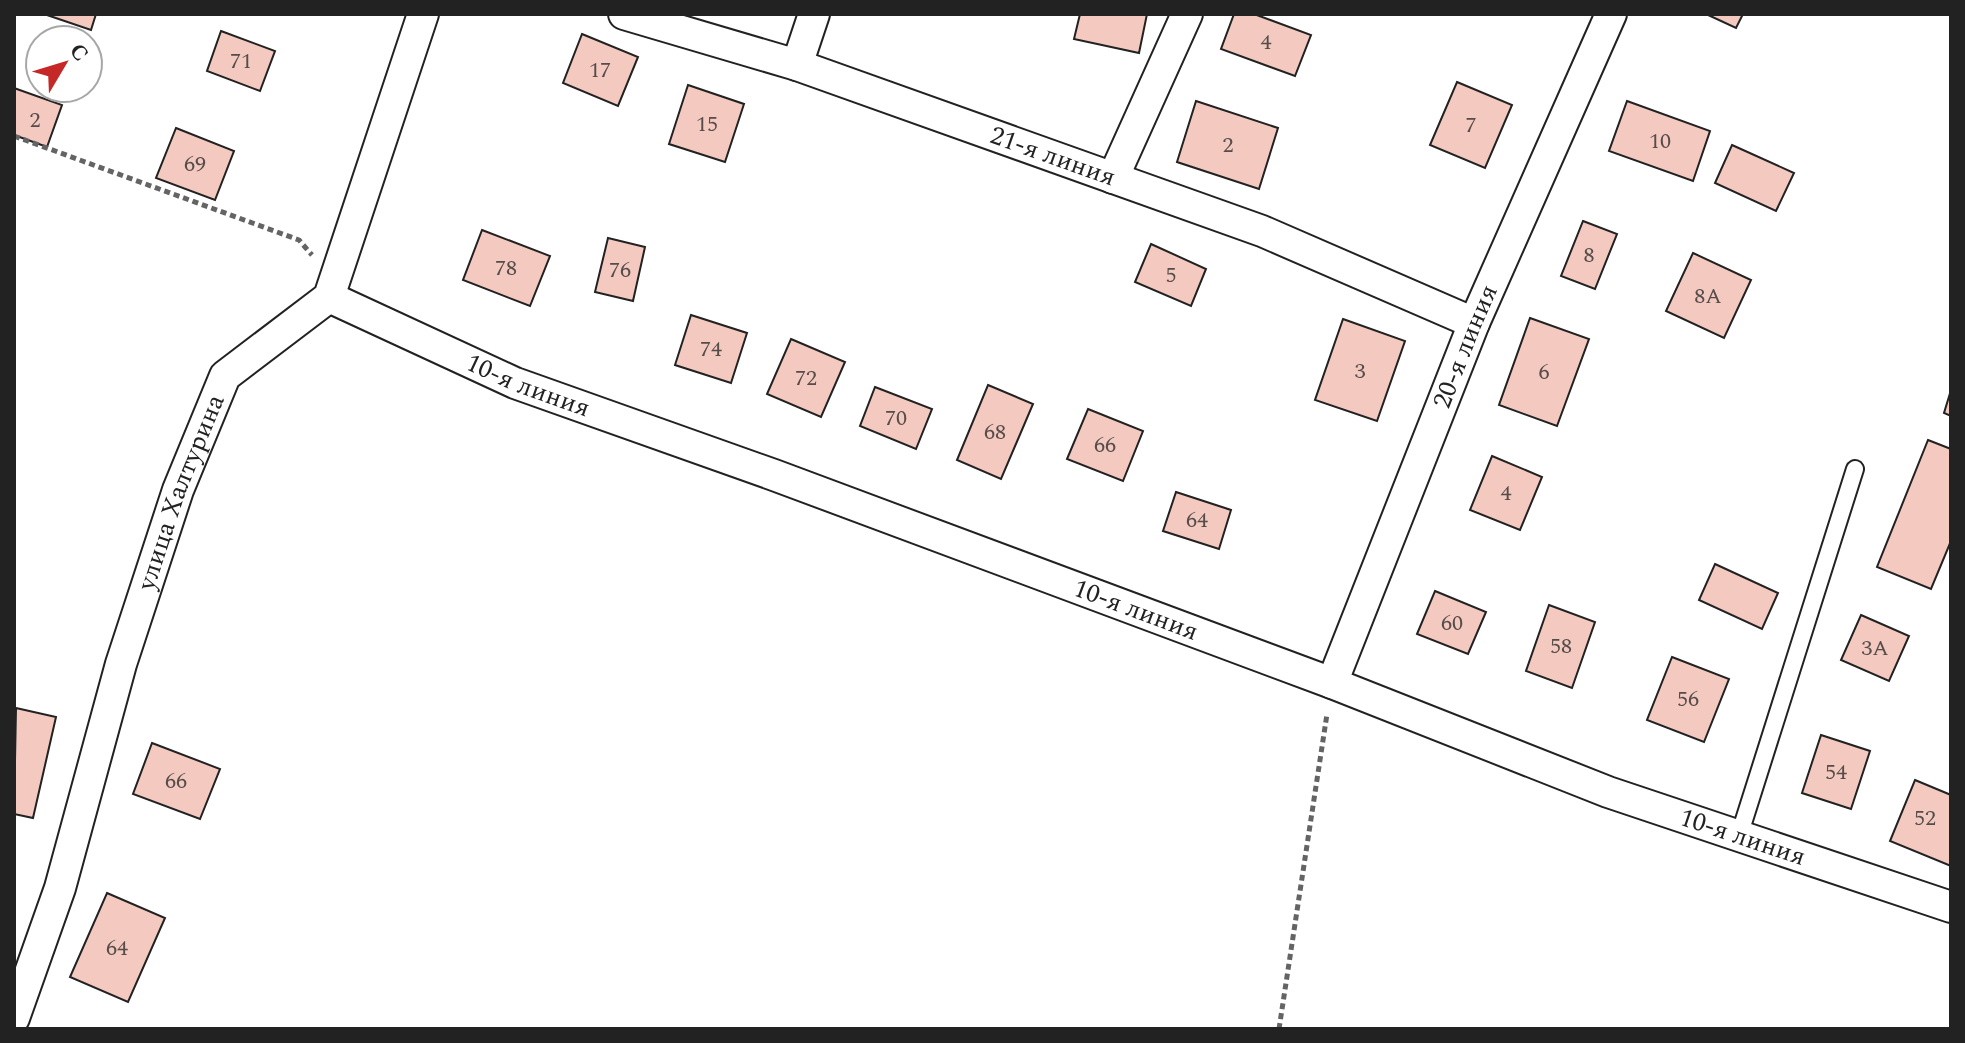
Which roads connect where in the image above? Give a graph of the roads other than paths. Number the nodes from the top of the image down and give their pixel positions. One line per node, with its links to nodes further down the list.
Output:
1 (423, 14): 8 (street)
2 (624, 14): 6 (street, 21-я линия)
3 (814, 14): 6 (street)
4 (1187, 14): 7 (street)
5 (1611, 14): 9 (street, 20-я линия)
6 (797, 65): 7 (street, 21-я линия)
7 (1113, 178): 9 (street, 21-я линия)
8 (329, 297): 11 (street, 10-я линия); 14 (street, улица Халтурина)
9 (1474, 323): 11 (street, 20-я линия)
10 (1855, 469): 12 (lane)
11 (1332, 683): 12 (street, 10-я линия)
12 (1739, 836): 13 (street, 10-я линия)
13 (1951, 907)
14 (14, 1018)

